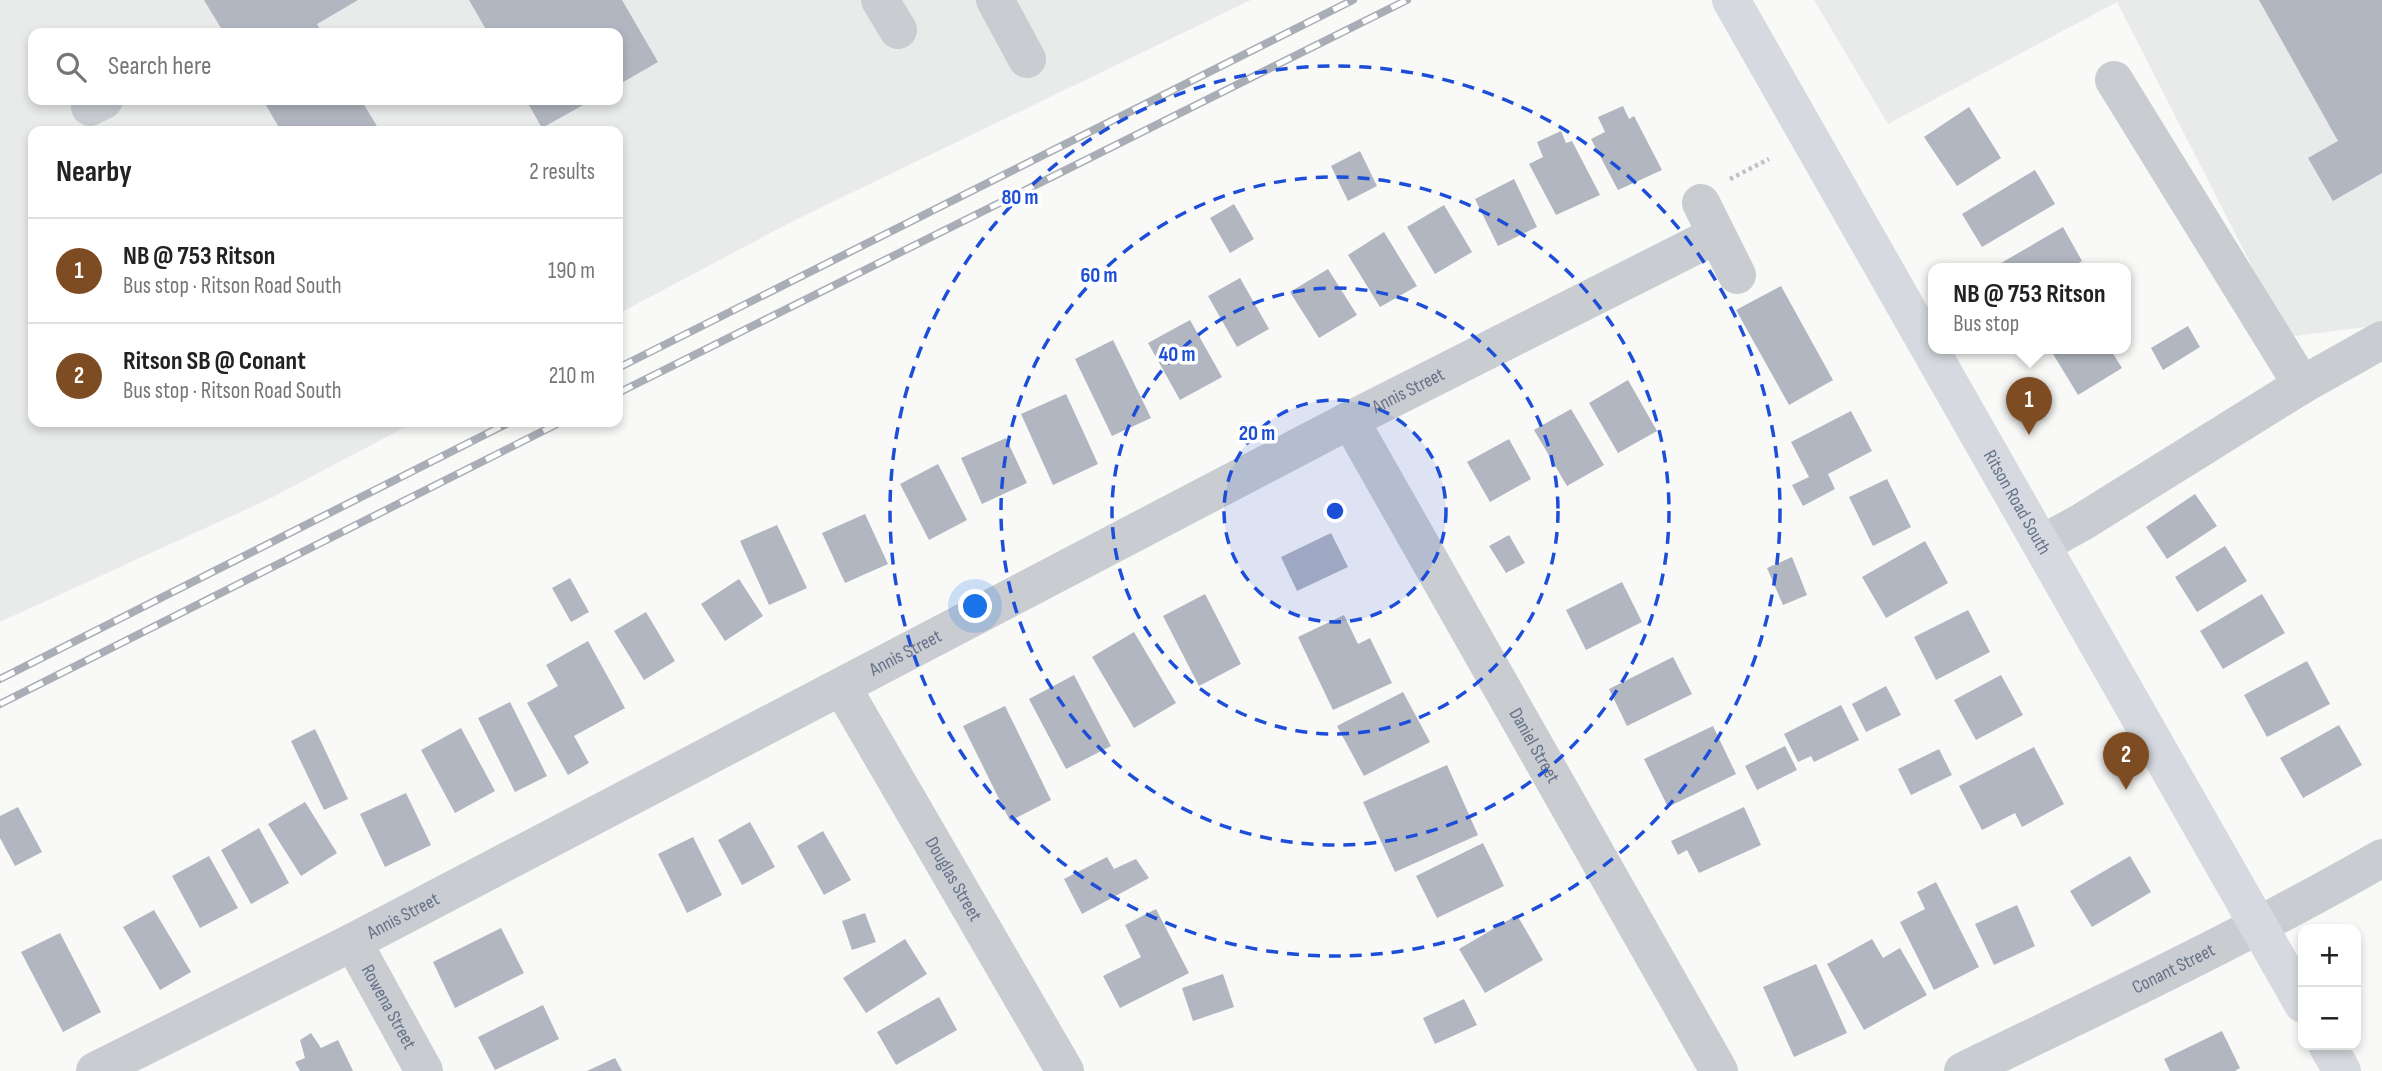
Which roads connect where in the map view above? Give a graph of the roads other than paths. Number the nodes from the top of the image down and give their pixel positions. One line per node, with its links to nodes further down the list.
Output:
1 (995, 0): 3 (street)
2 (1731, 0): 7 (main road, Ritson Road South)
3 (1027, 59)
4 (2114, 80): 9 (street)
5 (1737, 275): 10 (street, Annis Street)
6 (2382, 340): 9 (street)
7 (1928, 345)
8 (1933, 354): 11 (main road, Ritson Road South)
9 (2302, 385): 11 (street)
10 (1350, 419): 12 (street, Annis Street); 21 (street, Daniel Street)
11 (2042, 544): 14 (main road, Ritson Road South)
12 (842, 687): 15 (street, Annis Street); 20 (street, Douglas Street)
13 (2382, 858): 14 (street, Conant Street)
14 (2259, 926): 16 (main road, Ritson Road South); 22 (street, Conant Street)
15 (353, 942): 18 (street, Annis Street); 19 (street, Rowena Street)
16 (2298, 995)
17 (2330, 1050): 23 (main road)
18 (95, 1071)
19 (424, 1071)
20 (1065, 1071)
21 (1719, 1071)
22 (1964, 1071)
23 (2342, 1071)

